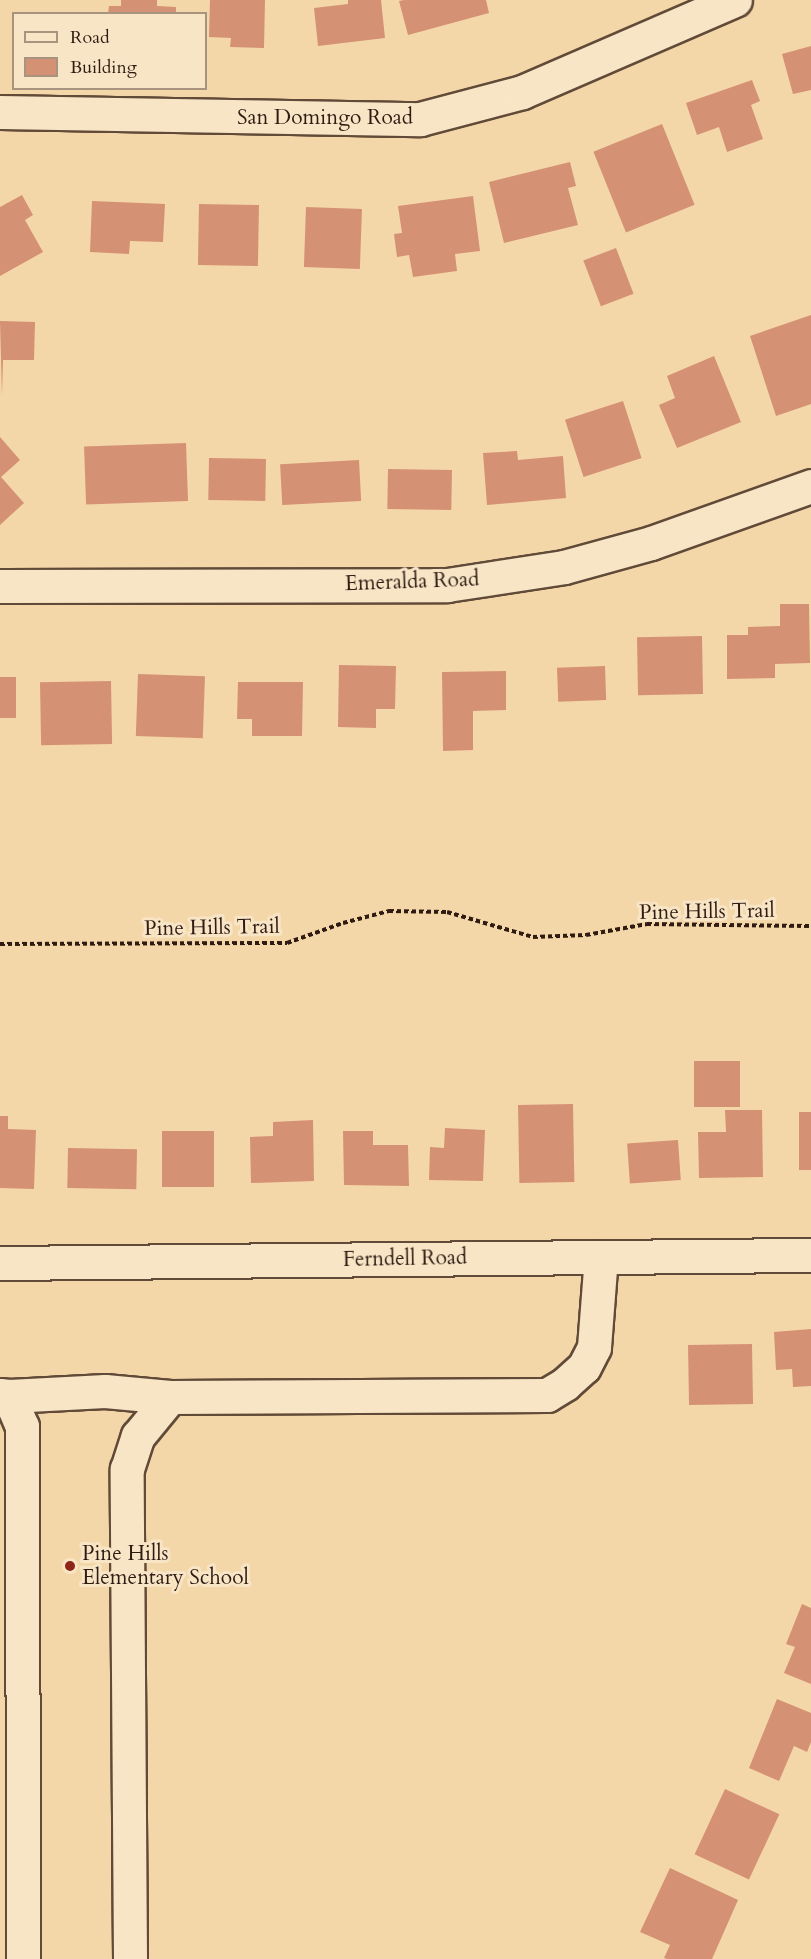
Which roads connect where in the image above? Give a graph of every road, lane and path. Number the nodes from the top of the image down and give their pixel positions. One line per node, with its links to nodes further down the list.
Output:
1 (735, 0): 2 (street, San Domingo Road)
2 (0, 112)
3 (811, 486): 4 (street, Emeralda Road)
4 (0, 586)
5 (811, 926): 6 (path, Pine Hills Trail)
6 (0, 944)
7 (811, 1255): 8 (street, Ferndell Road)
8 (602, 1257): 9 (street, Ferndell Road); 11 (street)
9 (0, 1263)
10 (5, 1396): 11 (street); 12 (street)
11 (170, 1397): 13 (street)
12 (23, 1959)
13 (130, 1959)

